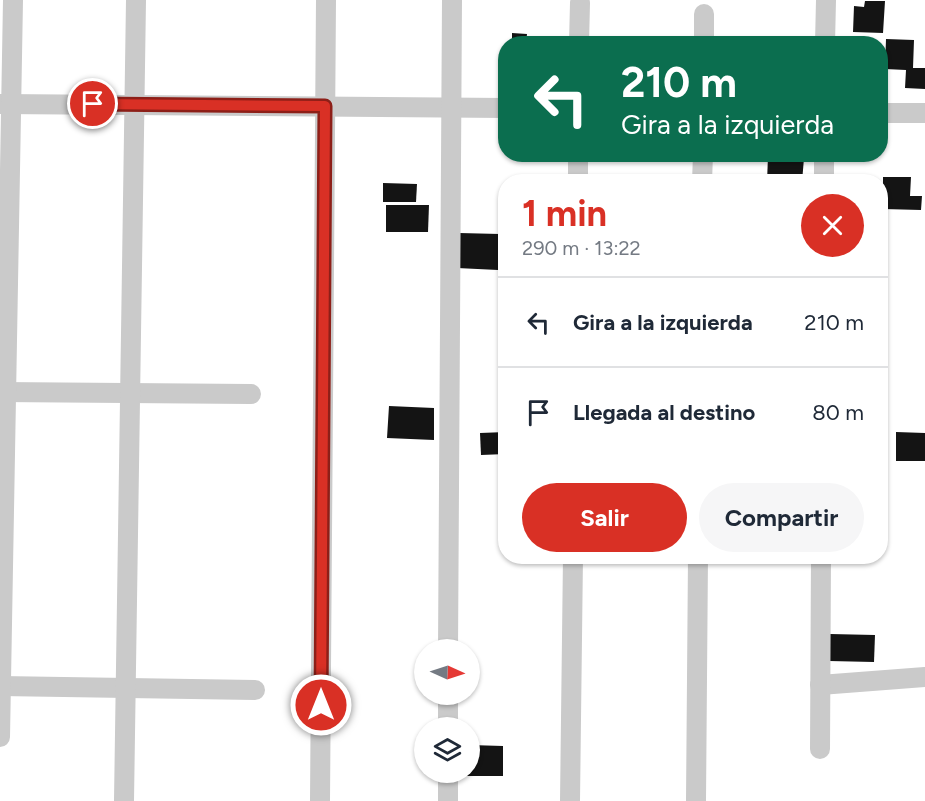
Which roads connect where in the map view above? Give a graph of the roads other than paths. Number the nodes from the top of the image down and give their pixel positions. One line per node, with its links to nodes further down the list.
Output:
1 (13, 0): 11 (street)
2 (136, 0): 12 (street)
3 (326, 0): 13 (street)
4 (452, 0): 14 (street)
5 (826, 0): 10 (street)
6 (580, 3): 8 (street)
7 (704, 14): 9 (street)
8 (579, 36)
9 (704, 36)
10 (825, 36)
11 (5, 104): 12 (street); 18 (street)
12 (134, 104): 13 (street); 19 (street)
13 (325, 106): 14 (street); 34 (street)
14 (452, 108): 15 (street); 24 (street)
15 (498, 108)
16 (888, 113): 17 (street)
17 (925, 113)
18 (3, 392): 19 (street); 27 (street)
19 (130, 393): 20 (street); 28 (street)
20 (251, 394)
21 (573, 564): 36 (street)
22 (698, 564): 37 (street)
23 (821, 564): 26 (street)
24 (448, 639)
25 (925, 677): 26 (street)
26 (820, 685): 31 (street)
27 (0, 687): 28 (street); 30 (street)
28 (126, 688): 29 (street); 33 (street)
29 (255, 690)
30 (0, 737)
31 (820, 749)
32 (448, 783): 35 (street)
33 (124, 801)
34 (320, 801)
35 (448, 801)
36 (570, 801)
37 (696, 801)

